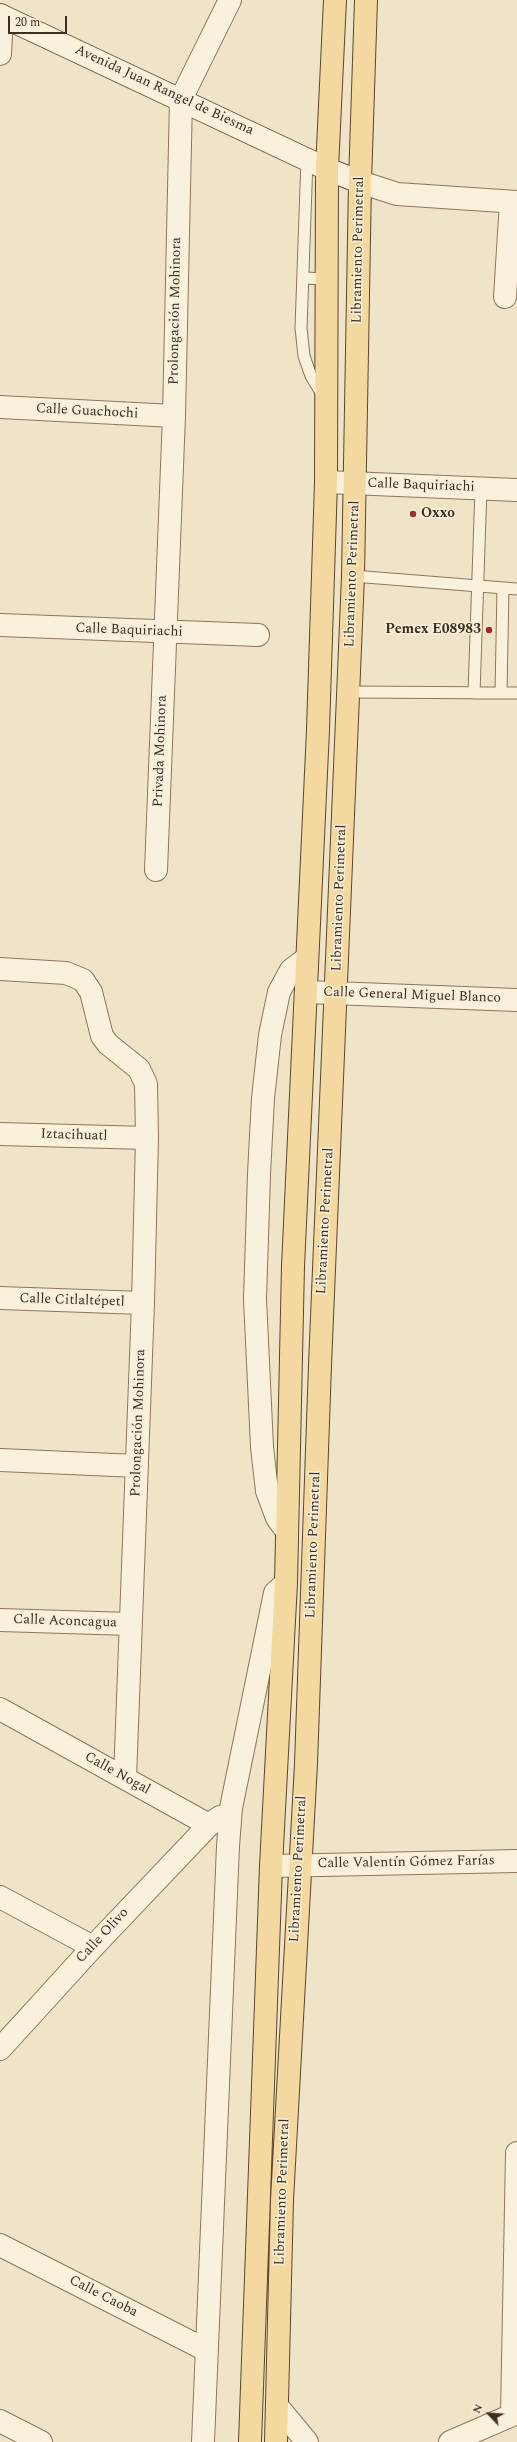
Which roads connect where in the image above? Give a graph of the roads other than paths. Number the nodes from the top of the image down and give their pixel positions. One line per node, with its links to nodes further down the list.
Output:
1 (230, 0): 6 (street, Prolongación Mohinora)
2 (335, 0): 8 (main road, Libramiento Perimetral)
3 (366, 0): 9 (main road, Libramiento Perimetral)
4 (1, 15): 5 (street); 6 (street, Avenida Juan Rangel de Biesma)
5 (0, 54)
6 (181, 99): 7 (street, Avenida Juan Rangel de Biesma); 16 (street, Prolongación Mohinora)
7 (307, 159): 8 (street, Avenida Juan Rangel de Biesma); 11 (lane)
8 (328, 169): 9 (street, Avenida Juan Rangel de Biesma); 12 (main road, Libramiento Perimetral)
9 (360, 182): 10 (street, Avenida Juan Rangel de Biesma); 18 (main road, Libramiento Perimetral)
10 (514, 202): 13 (street)
11 (303, 278): 12 (lane); 14 (lane)
12 (328, 279): 14 (main road, Libramiento Perimetral)
13 (505, 296)
14 (327, 402): 17 (main road, Libramiento Perimetral)
15 (0, 407): 16 (street, Calle Guachochi)
16 (174, 416): 26 (street, Prolongación Mohinora)
17 (326, 482): 18 (street, Calle Baquiriachi); 33 (main road, Libramiento Perimetral)
18 (356, 484): 19 (street, Calle Baquiriachi); 21 (main road, Libramiento Perimetral)
19 (481, 488): 20 (street, Calle Baquiriachi); 22 (lane)
20 (517, 490)
21 (353, 576): 22 (lane); 28 (main road, Libramiento Perimetral)
22 (477, 586): 23 (lane); 29 (lane)
23 (504, 588): 24 (lane); 30 (lane)
24 (517, 589)
25 (0, 625): 26 (street, Calle Baquiriachi)
26 (166, 632): 27 (street, Calle Baquiriachi); 32 (street, Privada Mohinora)
27 (258, 635)
28 (349, 692): 29 (lane); 36 (main road, Libramiento Perimetral)
29 (474, 693): 30 (lane)
30 (501, 693): 31 (lane)
31 (517, 693)
32 (156, 870)
33 (307, 958): 35 (main road, Libramiento Perimetral); 44 (street)
34 (0, 969): 39 (street, Prolongación Mohinora)
35 (306, 992): 36 (street, Calle General Miguel Blanco); 44 (main road, Libramiento Perimetral)
36 (336, 993): 37 (street, Calle General Miguel Blanco); 54 (main road, Libramiento Perimetral)
37 (517, 1000)
38 (0, 1134): 39 (street, Iztacihuatl)
39 (148, 1138): 41 (street, Prolongación Mohinora)
40 (0, 1298): 41 (street, Calle Citlaltépetl)
41 (143, 1303): 43 (street, Prolongación Mohinora)
42 (0, 1460): 43 (street)
43 (137, 1466): 47 (street, Prolongación Mohinora)
44 (286, 1530): 45 (main road, Libramiento Perimetral)
45 (286, 1583): 50 (street); 53 (main road, Libramiento Perimetral)
46 (0, 1620): 47 (street, Calle Aconcagua)
47 (130, 1624): 49 (street, Prolongación Mohinora)
48 (0, 1710): 49 (street, Calle Nogal)
49 (125, 1778): 51 (street, Calle Nogal)
50 (231, 1808): 51 (street); 60 (street)
51 (209, 1825): 56 (street, Calle Olivo)
52 (517, 1861): 54 (street, Calle Valentín Gómez Farías)
53 (271, 1866): 54 (street, Calle Valentín Gómez Farías); 66 (main road, Libramiento Perimetral)
54 (299, 1866): 61 (main road, Libramiento Perimetral)
55 (0, 1897): 56 (street)
56 (92, 1947): 57 (street, Calle Olivo)
57 (0, 2049)
58 (517, 2152): 62 (street)
59 (0, 2245): 60 (street, Calle Caoba)
60 (206, 2350): 65 (street)
61 (278, 2407): 67 (main road, Libramiento Perimetral); 68 (street)
62 (514, 2414): 69 (street)
63 (0, 2421): 64 (street)
64 (42, 2442)
65 (203, 2442)
66 (250, 2442)
67 (276, 2442)
68 (306, 2442)
69 (450, 2442)

